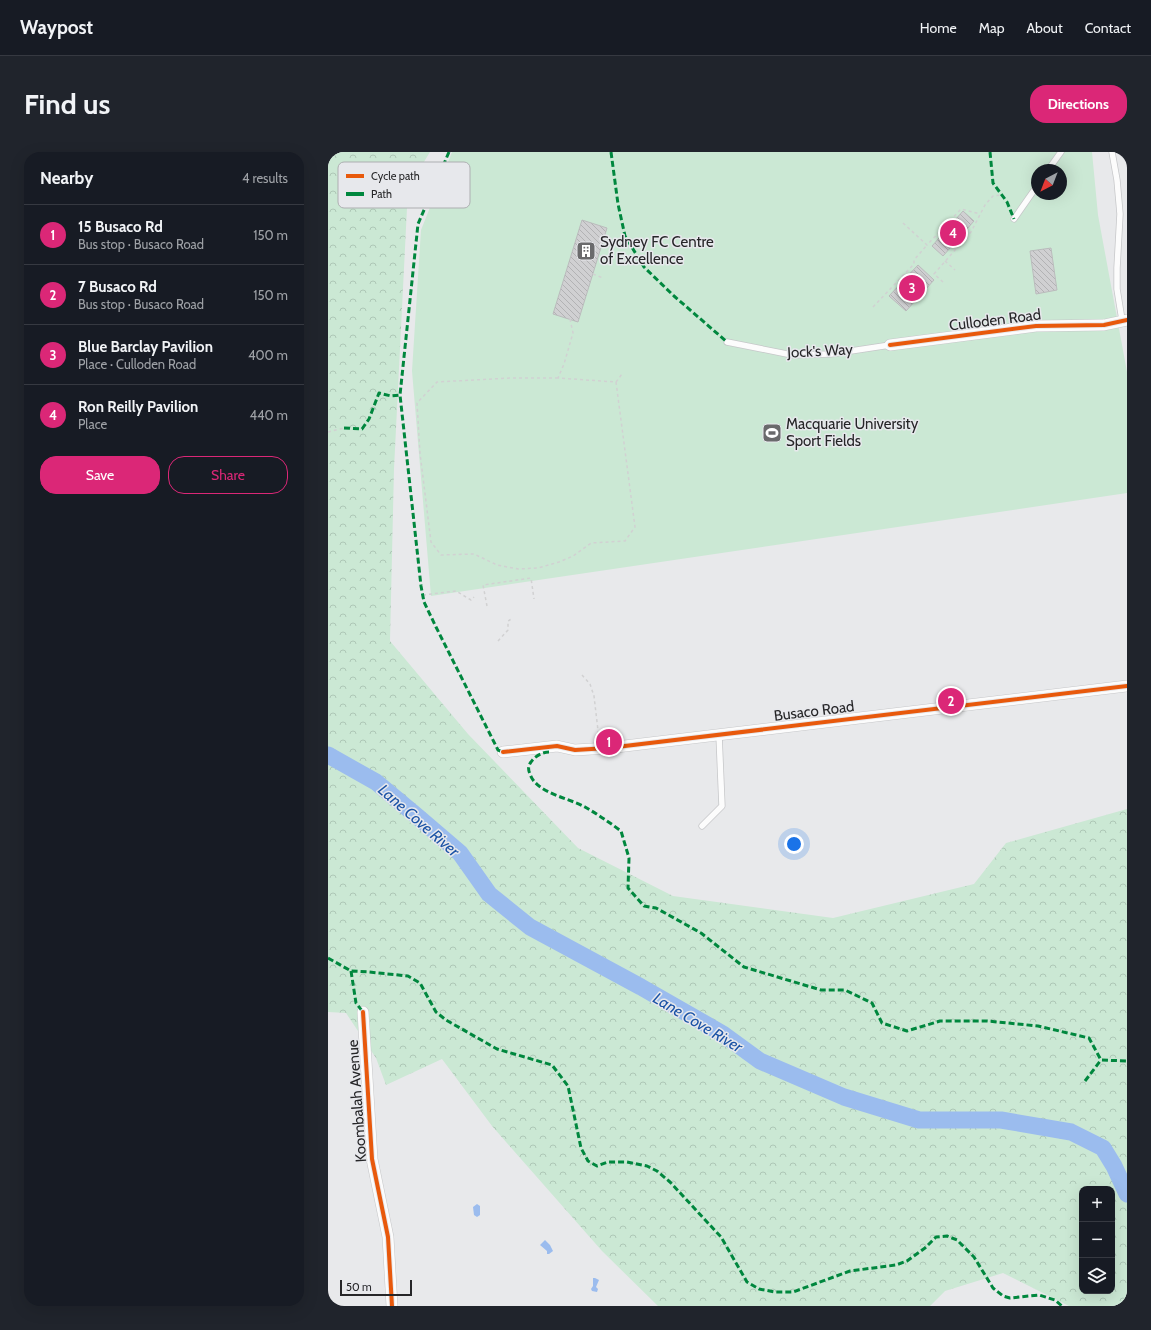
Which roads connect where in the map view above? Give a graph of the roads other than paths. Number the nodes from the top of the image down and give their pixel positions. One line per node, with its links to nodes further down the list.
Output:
1 (1060, 152): 3 (lane)
2 (1112, 152): 6 (lane)
3 (1052, 164)
4 (1031, 195): 5 (lane)
5 (1014, 219)
6 (1124, 320): 8 (street, Culloden Road)
7 (728, 342): 8 (lane, Jock's Way)
8 (890, 345)
9 (1127, 686): 10 (street, Busaco Road)
10 (719, 734): 11 (street, Busaco Road); 12 (lane)
11 (503, 752)
12 (702, 826)
13 (364, 1012): 14 (street, Koombalah Avenue)
14 (392, 1306)

